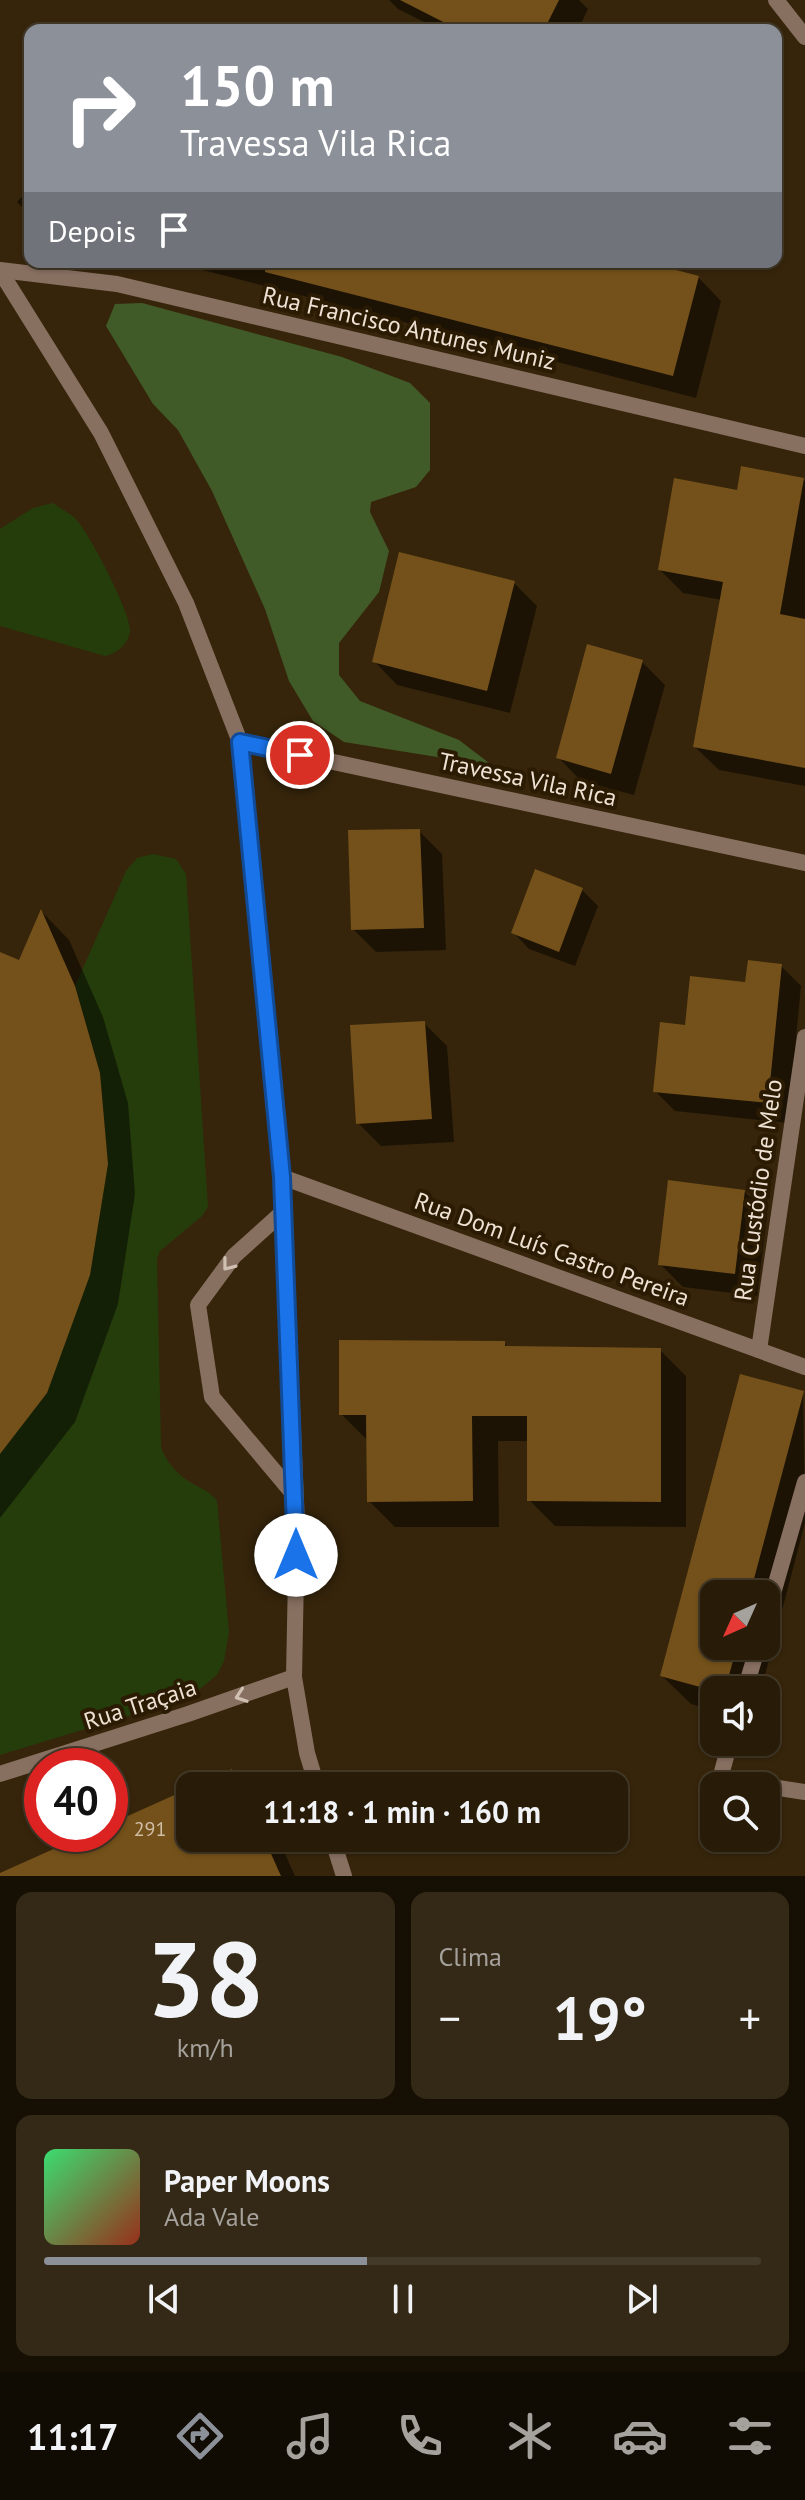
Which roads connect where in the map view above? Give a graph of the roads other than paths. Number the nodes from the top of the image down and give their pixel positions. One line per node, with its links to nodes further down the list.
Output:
1 (776, 0): 2 (street)
2 (805, 37)
3 (0, 271): 4 (street, Rua Francisco Antunes Muniz); 5 (street)
4 (805, 446)
5 (240, 742): 6 (street, Travessa Vila Rica); 8 (street)
6 (805, 863)
7 (805, 1037): 10 (street, Rua Custódio de Melo)
8 (282, 1177): 9 (street); 10 (street, Rua Dom Luís Castro Pereira)
9 (284, 1211): 13 (street); 13 (street, one-way to 13)
10 (759, 1350): 11 (street, Rua Dom Luís Castro Pereira)
11 (805, 1367)
12 (805, 1482): 14 (street)
13 (296, 1497): 15 (street)
14 (777, 1580)
15 (294, 1677): 17 (street); 18 (street, Rua Traçaia, one-way to 18)
16 (726, 1756): 19 (street)
17 (313, 1772)
18 (0, 1774)
19 (805, 1792)
20 (336, 1852): 21 (street)
21 (344, 1876)

